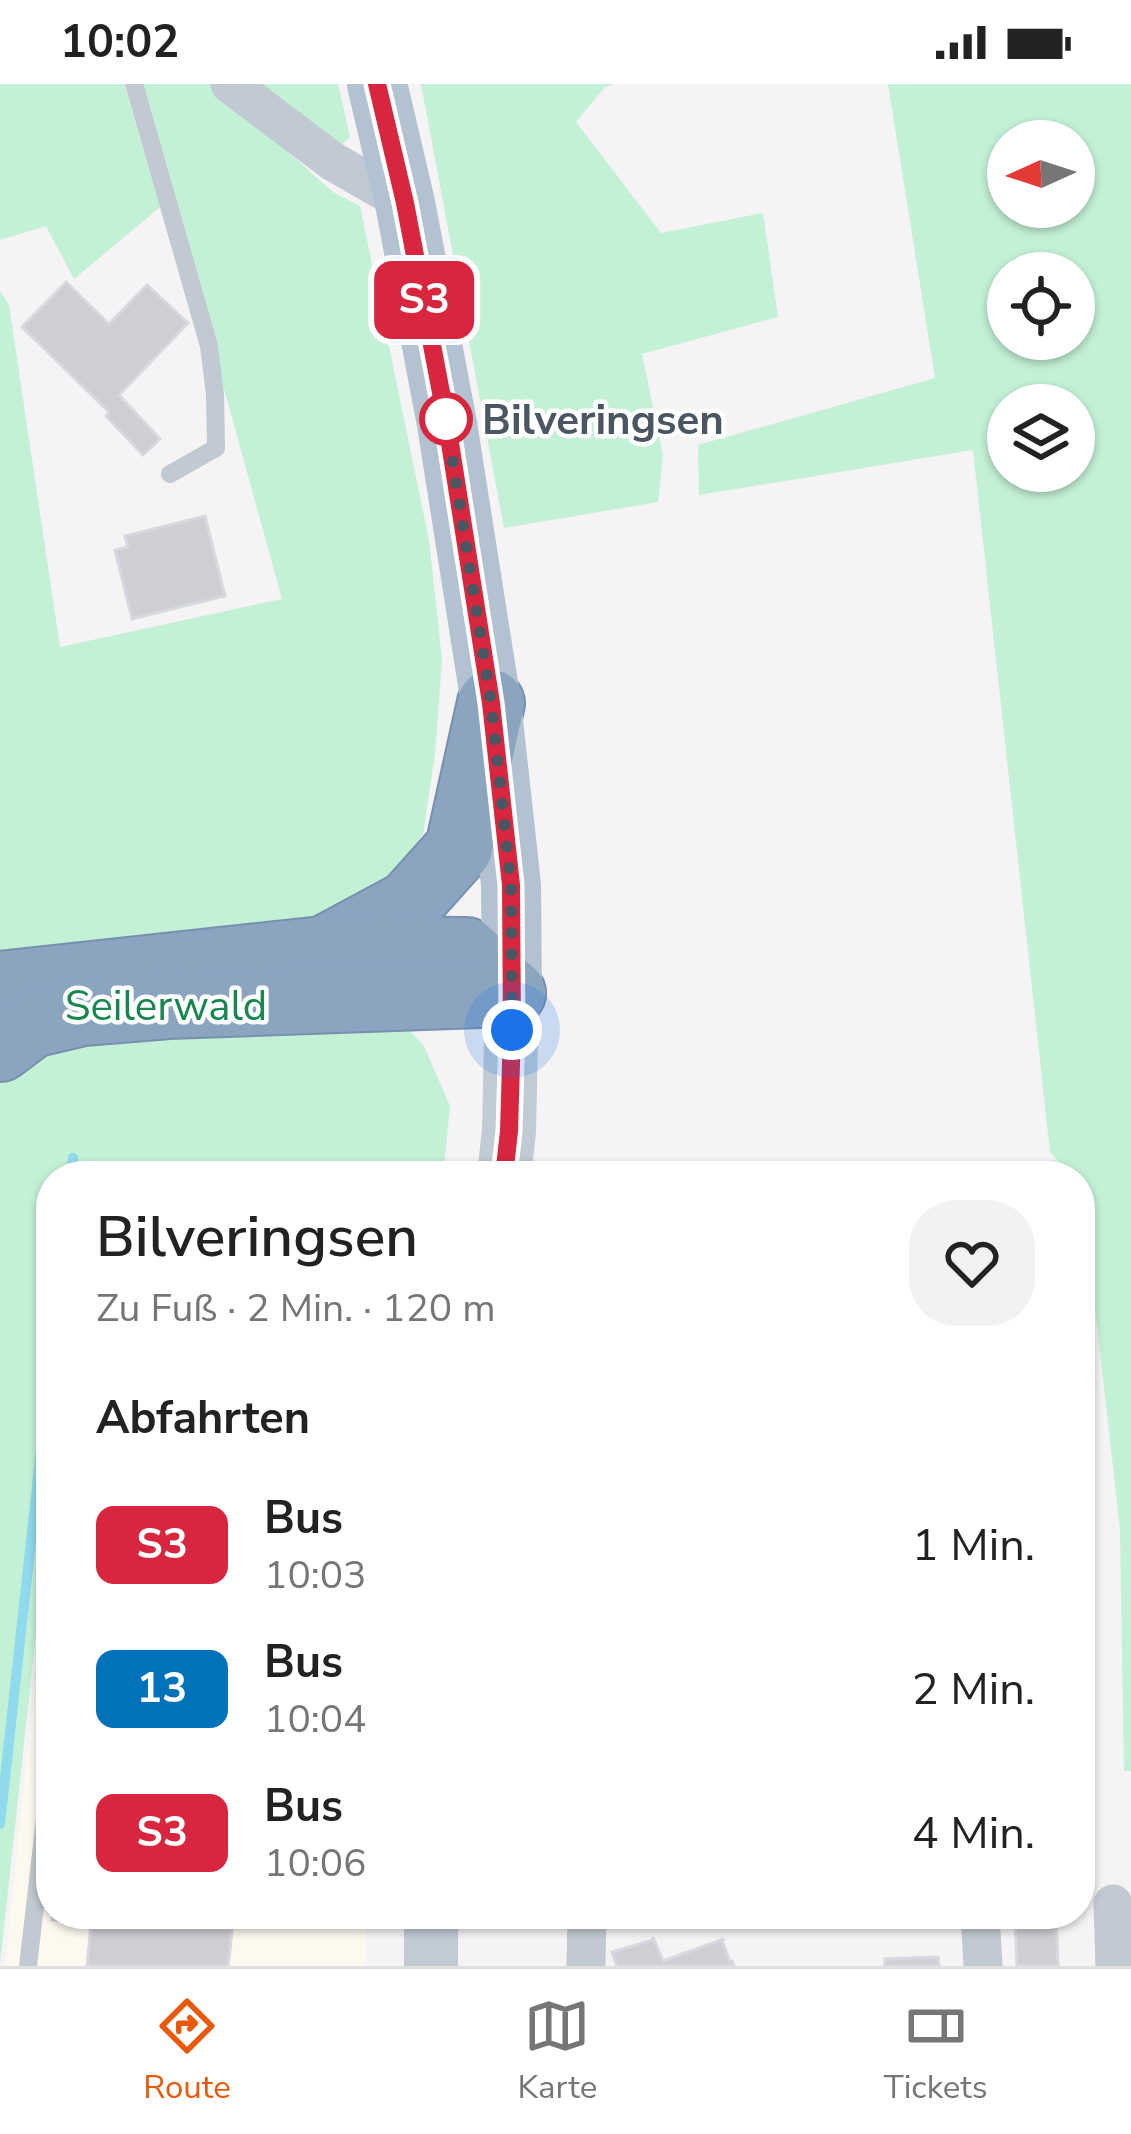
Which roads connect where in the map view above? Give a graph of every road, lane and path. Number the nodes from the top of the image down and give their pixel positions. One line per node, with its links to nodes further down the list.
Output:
1 (134, 84): 5 (lane)
2 (230, 84): 4 (street)
3 (377, 84): 4 (main road)
4 (405, 203): 6 (main road)
5 (170, 474)
6 (491, 703): 7 (highway); 8 (main road)
7 (323, 950): 8 (highway); 9 (highway)
8 (512, 993): 9 (highway); 10 (main road)
9 (8, 1022)
10 (506, 1161)
11 (36, 1897): 16 (lane)
12 (1113, 1904): 20 (street)
13 (431, 1929): 17 (main road)
14 (587, 1929): 18 (street)
15 (981, 1929): 19 (street)
16 (28, 1966)
17 (431, 1966)
18 (586, 1966)
19 (983, 1966)
20 (1115, 1966)

